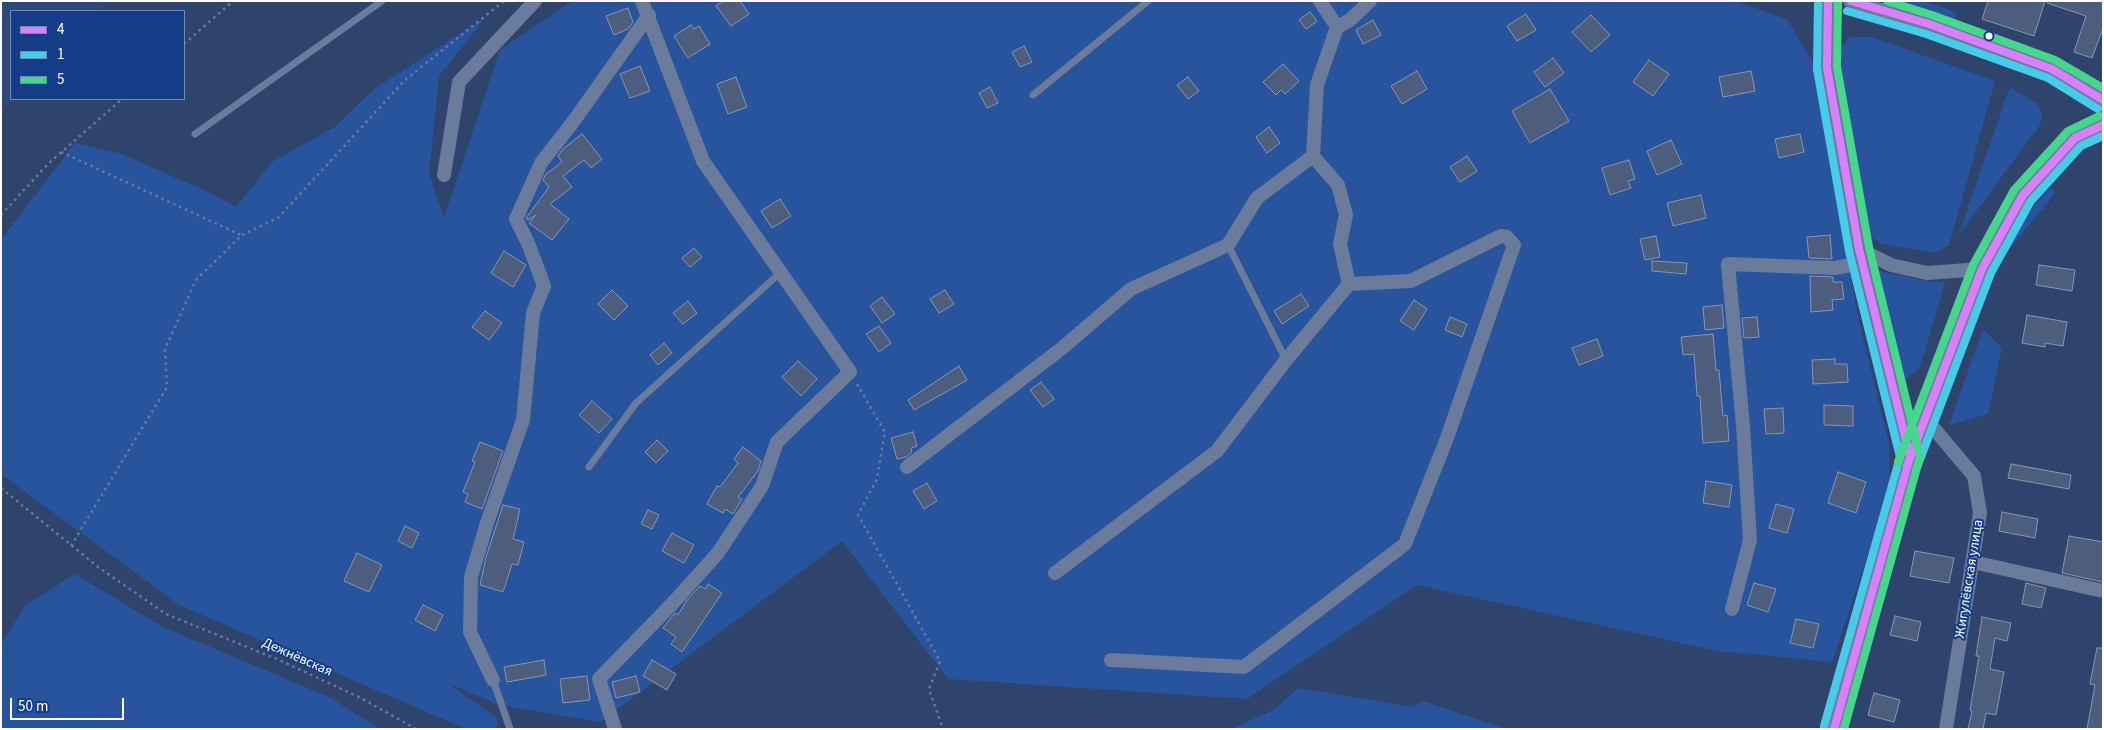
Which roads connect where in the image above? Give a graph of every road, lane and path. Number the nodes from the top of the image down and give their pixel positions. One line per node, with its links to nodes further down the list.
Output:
1 (233, 1): 13 (path)
2 (382, 1): 18 (lane)
3 (504, 1): 23 (path)
4 (534, 1): 21 (street)
5 (642, 1): 11 (street)
6 (1148, 1): 14 (lane)
7 (1320, 1): 12 (street)
8 (1370, 1): 12 (street)
9 (1828, 1): 25 (street)
10 (1854, 2): 16 (street)
11 (649, 15): 27 (street); 43 (street)
12 (1337, 27): 20 (street)
13 (185, 43)
14 (1033, 95)
15 (121, 100): 19 (path)
16 (2103, 100)
17 (2103, 126): 26 (main road)
18 (194, 134)
19 (61, 152): 22 (path); 23 (path)
20 (1313, 156): 24 (street); 28 (street)
21 (444, 175)
22 (1, 215)
23 (242, 235): 37 (path)
24 (1228, 245): 29 (lane); 34 (street)
25 (1861, 256): 26 (street); 32 (street); 41 (street)
26 (1982, 269): 31 (main road)
27 (780, 273): 30 (street); 33 (lane)
28 (1349, 284): 29 (street); 42 (street)
29 (1286, 360): 39 (street)
30 (850, 372): 46 (street); 47 (path)
31 (1925, 418): 32 (main road); 38 (street, Жигулёвская улица)
32 (1910, 458): 48 (main road)
33 (589, 467)
34 (907, 468)
35 (2, 488): 36 (path); 37 (path, Дежнёвская)
36 (1, 496)
37 (71, 546): 44 (path, Дежнёвская)
38 (1973, 562): 40 (street); 49 (street, Жигулёвская улица)
39 (1055, 573)
40 (2103, 591)
41 (1732, 610)
42 (1110, 660)
43 (493, 680): 45 (lane)
44 (416, 729)
45 (510, 729)
46 (615, 729)
47 (943, 729)
48 (1834, 729)
49 (1946, 729)

